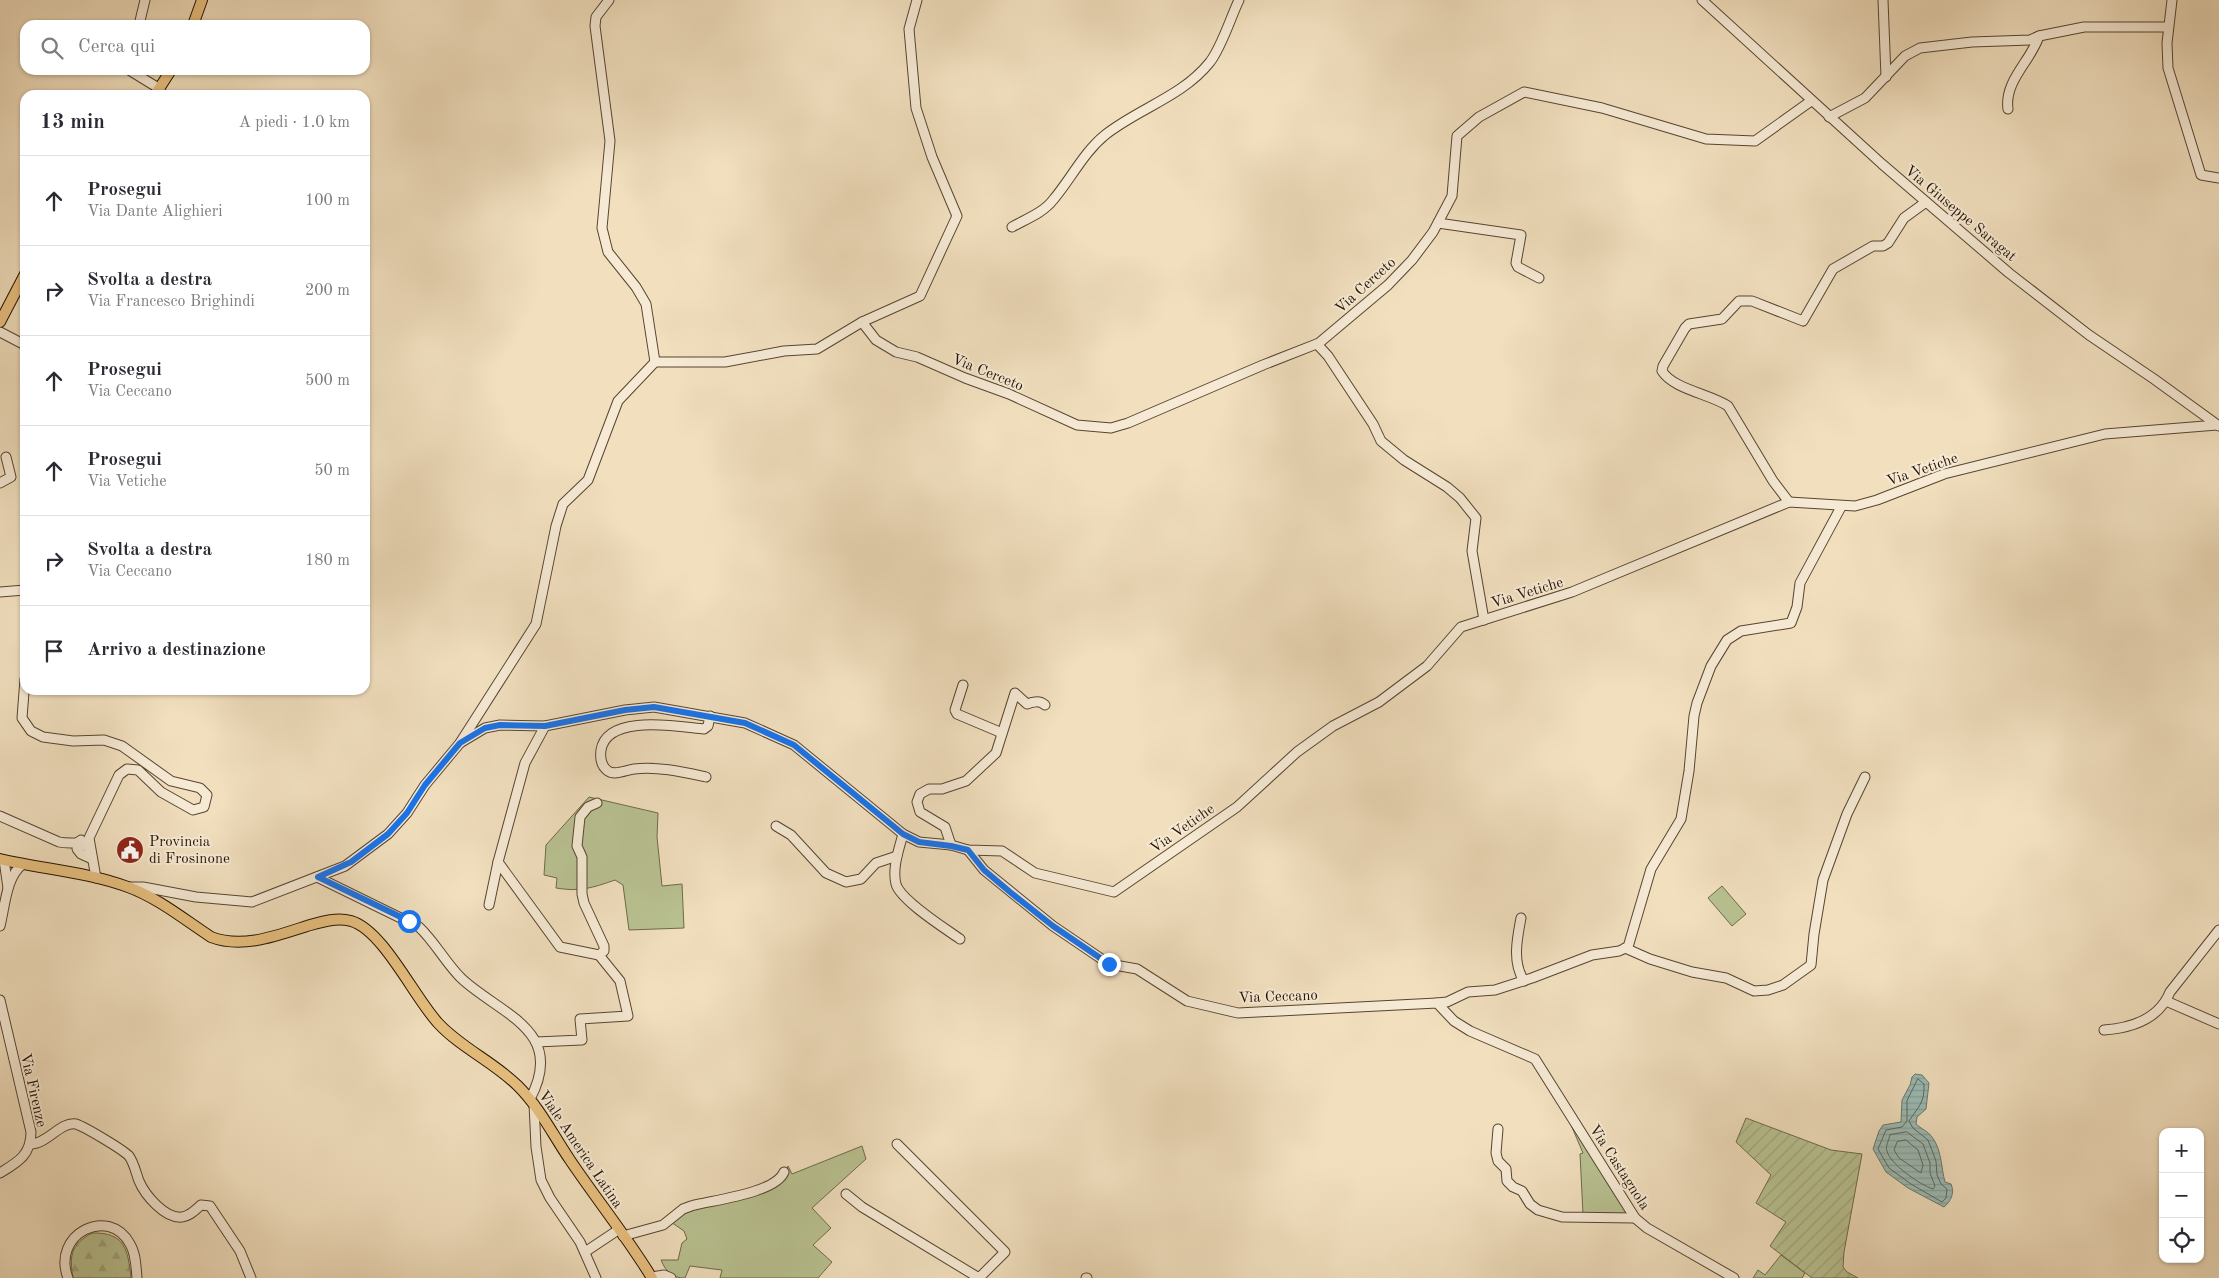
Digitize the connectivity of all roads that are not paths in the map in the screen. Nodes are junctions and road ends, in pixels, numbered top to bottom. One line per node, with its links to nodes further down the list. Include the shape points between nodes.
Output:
1 (145, 0): 9 (street)
2 (202, 0): 10 (main road)
3 (609, 0): 32 (street, via 596,16 595,26 610,141 602,228 608,252 646,304)
4 (917, 0): 28 (street, via 909,29 916,108 932,158 957,216 920,296)
5 (1239, 0): 24 (street, via 1211,60 1199,75 1184,88 1105,135 1088,152 1052,202 1037,214)
6 (1702, 0): 18 (street, Via Giuseppe Saragat)
7 (1883, 0): 15 (street)
8 (2172, 0): 11 (street)
9 (140, 20)
10 (195, 20)
11 (2168, 27): 12 (street, via 2084,27); 21 (street, via 2168,68 2202,175)
12 (2039, 36): 15 (street, via 2030,40 1920,48 1905,56); 19 (street, via 2035,49 2008,91)
13 (136, 75): 16 (street)
14 (168, 75): 17 (main road)
15 (1886, 77): 20 (street, via 1865,98)
16 (155, 90)
17 (159, 90)
18 (1811, 101): 20 (street, Via Giuseppe Saragat); 23 (street, Via Cerceto, via 1755,141 1706,139 1602,108 1524,92 1479,118 1457,136 1452,196)
19 (2008, 109)
20 (1829, 117): 22 (street, Via Giuseppe Saragat)
21 (2219, 178)
22 (1926, 202): 33 (street, Via Giuseppe Saragat, via 2009,273 2089,335); 36 (street, via 1904,218 1888,243 1872,246 1833,269 1803,322 1752,301 1739,301 1722,319 1689,324 1684,328 1663,366 1662,371 1670,379 1728,406)
23 (1438, 223): 25 (street, via 1521,235 1516,263); 31 (street, Via Cerceto, via 1412,260 1388,285)
24 (1012, 226)
25 (1539, 278)
26 (20, 284): 27 (main road)
27 (0, 322)
28 (862, 322): 31 (street, Via Cerceto, via 876,340 896,352 917,357 1009,394 1077,425 1111,428 1128,424); 32 (street, via 817,349 784,351 725,362)
29 (0, 332): 30 (street)
30 (20, 342)
31 (1317, 344): 40 (street, via 1373,424 1381,441 1404,460 1447,486 1476,518 1472,551)
32 (655, 362): 47 (street, via 618,401 588,480 563,504 536,624)
33 (2218, 426): 37 (street, Via Vetiche, via 2105,434 1944,474 1877,500)
34 (6, 458): 35 (street, via 11,477)
35 (0, 483)
36 (1788, 502): 37 (street, Via Vetiche); 40 (street, Via Vetiche, via 1572,592)
37 (1840, 507): 72 (street, via 1800,583 1791,623 1740,631 1727,640 1711,666 1694,716 1681,819 1651,869 1628,947)
38 (20, 590): 39 (street)
39 (0, 592)
40 (1484, 620): 57 (street, Via Vetiche, via 1461,627 1427,666 1379,702 1333,726 1297,752 1237,807 1114,892 1035,873 1002,851)
41 (963, 686): 46 (street, via 955,710 957,714)
42 (24, 695): 53 (street, via 22,718 31,731 73,741 104,740 122,746 171,781 200,788 207,795 204,807 193,810 162,792 138,770 128,770 119,775)
43 (1045, 705): 46 (street, via 1042,702 1027,704 1015,694)
44 (710, 716): 45 (street, via 654,707); 48 (street, via 704,729 663,724 626,728 608,737 601,750 603,765 616,773 656,769); 54 (street, via 745,723 794,745)
45 (545, 726): 47 (street, via 500,725 485,728); 61 (street, via 525,763)
46 (1002, 733): 56 (street, via 996,753 966,781 920,794 920,812 945,827)
47 (460, 743): 63 (street, via 388,834 351,862)
48 (706, 777)
49 (1865, 777): 72 (street, via 1847,814 1823,880 1811,965 1783,985 1754,991 1726,978 1692,972)
50 (597, 802): 73 (street, via 580,817 576,846 582,857 584,903 604,946)
51 (0, 816): 55 (street, via 59,842)
52 (776, 826): 59 (street, via 790,835 826,873 846,882 862,879 876,863)
53 (91, 831): 55 (street); 58 (street)
54 (903, 834): 56 (street, Via Vetiche, via 919,842); 59 (street)
55 (78, 842): 58 (street, via 86,845)
56 (951, 846): 57 (street, Via Vetiche)
57 (968, 850): 77 (street, Via Ceccano, via 984,870 1053,926 1109,964 1137,969 1187,1001 1238,1013)
58 (91, 855): 64 (street)
59 (897, 856): 71 (street, via 895,882 898,889 920,910)
60 (2, 859): 62 (main road, Viale America Latina); 66 (street)
61 (498, 862): 67 (street); 73 (street, via 560,947)
62 (23, 864): 64 (main road, Viale America Latina); 66 (street, via 15,872)
63 (318, 877): 65 (street, via 246,902); 80 (street, via 419,927 461,978 522,1024)
64 (96, 878): 65 (main road, Viale America Latina)
65 (128, 887): 81 (main road, Viale America Latina, via 223,942 262,939 327,920 348,920 359,924 388,953 439,1024 496,1067)
66 (8, 894): 69 (street)
67 (489, 905)
68 (1520, 918): 74 (street, via 1516,960)
69 (0, 926)
70 (2219, 930): 76 (street)
71 (960, 939)
72 (1625, 948): 74 (street, Via Ceccano, via 1592,955)
73 (599, 955): 80 (street, via 620,981 628,1016 580,1019 582,1040)
74 (1524, 981): 77 (street, Via Ceccano, via 1495,990 1468,992)
75 (0, 1000): 83 (street, Via Firenze, via 18,1084 30,1122)
76 (2166, 1001): 78 (street); 79 (street, via 2146,1019)
77 (1437, 1003): 88 (street, Via Castagnola, via 1454,1021 1470,1031 1535,1059)
78 (2219, 1024)
79 (2104, 1030)
80 (536, 1042): 81 (street, via 540,1059)
81 (532, 1101): 89 (main road, Viale America Latina); 90 (street, via 541,1180)
82 (1498, 1129): 88 (street, via 1496,1153 1506,1169 1507,1181 1522,1191 1538,1210 1562,1217)
83 (31, 1144): 86 (street, Via Firenze, via 15,1163); 94 (street, via 63,1126 75,1124 121,1150 128,1156 147,1193 168,1213 187,1216 201,1205 210,1206 240,1251)
84 (896, 1144): 87 (street, via 1005,1252 979,1278)
85 (784, 1172): 89 (street, via 775,1183 761,1189 691,1206 663,1225)
86 (0, 1173)
87 (846, 1194)
88 (1635, 1218): 97 (street, Via Castagnola)
89 (620, 1233): 90 (street); 91 (main road, Viale America Latina)
90 (586, 1252): 95 (street)
91 (652, 1277): 96 (street, via 664,1275)
92 (68, 1278): 93 (street, via 65,1257 70,1243 78,1232 101,1227 115,1230 130,1244)
93 (137, 1278)
94 (251, 1278)
95 (596, 1278)
96 (670, 1278)
97 (1734, 1278)

